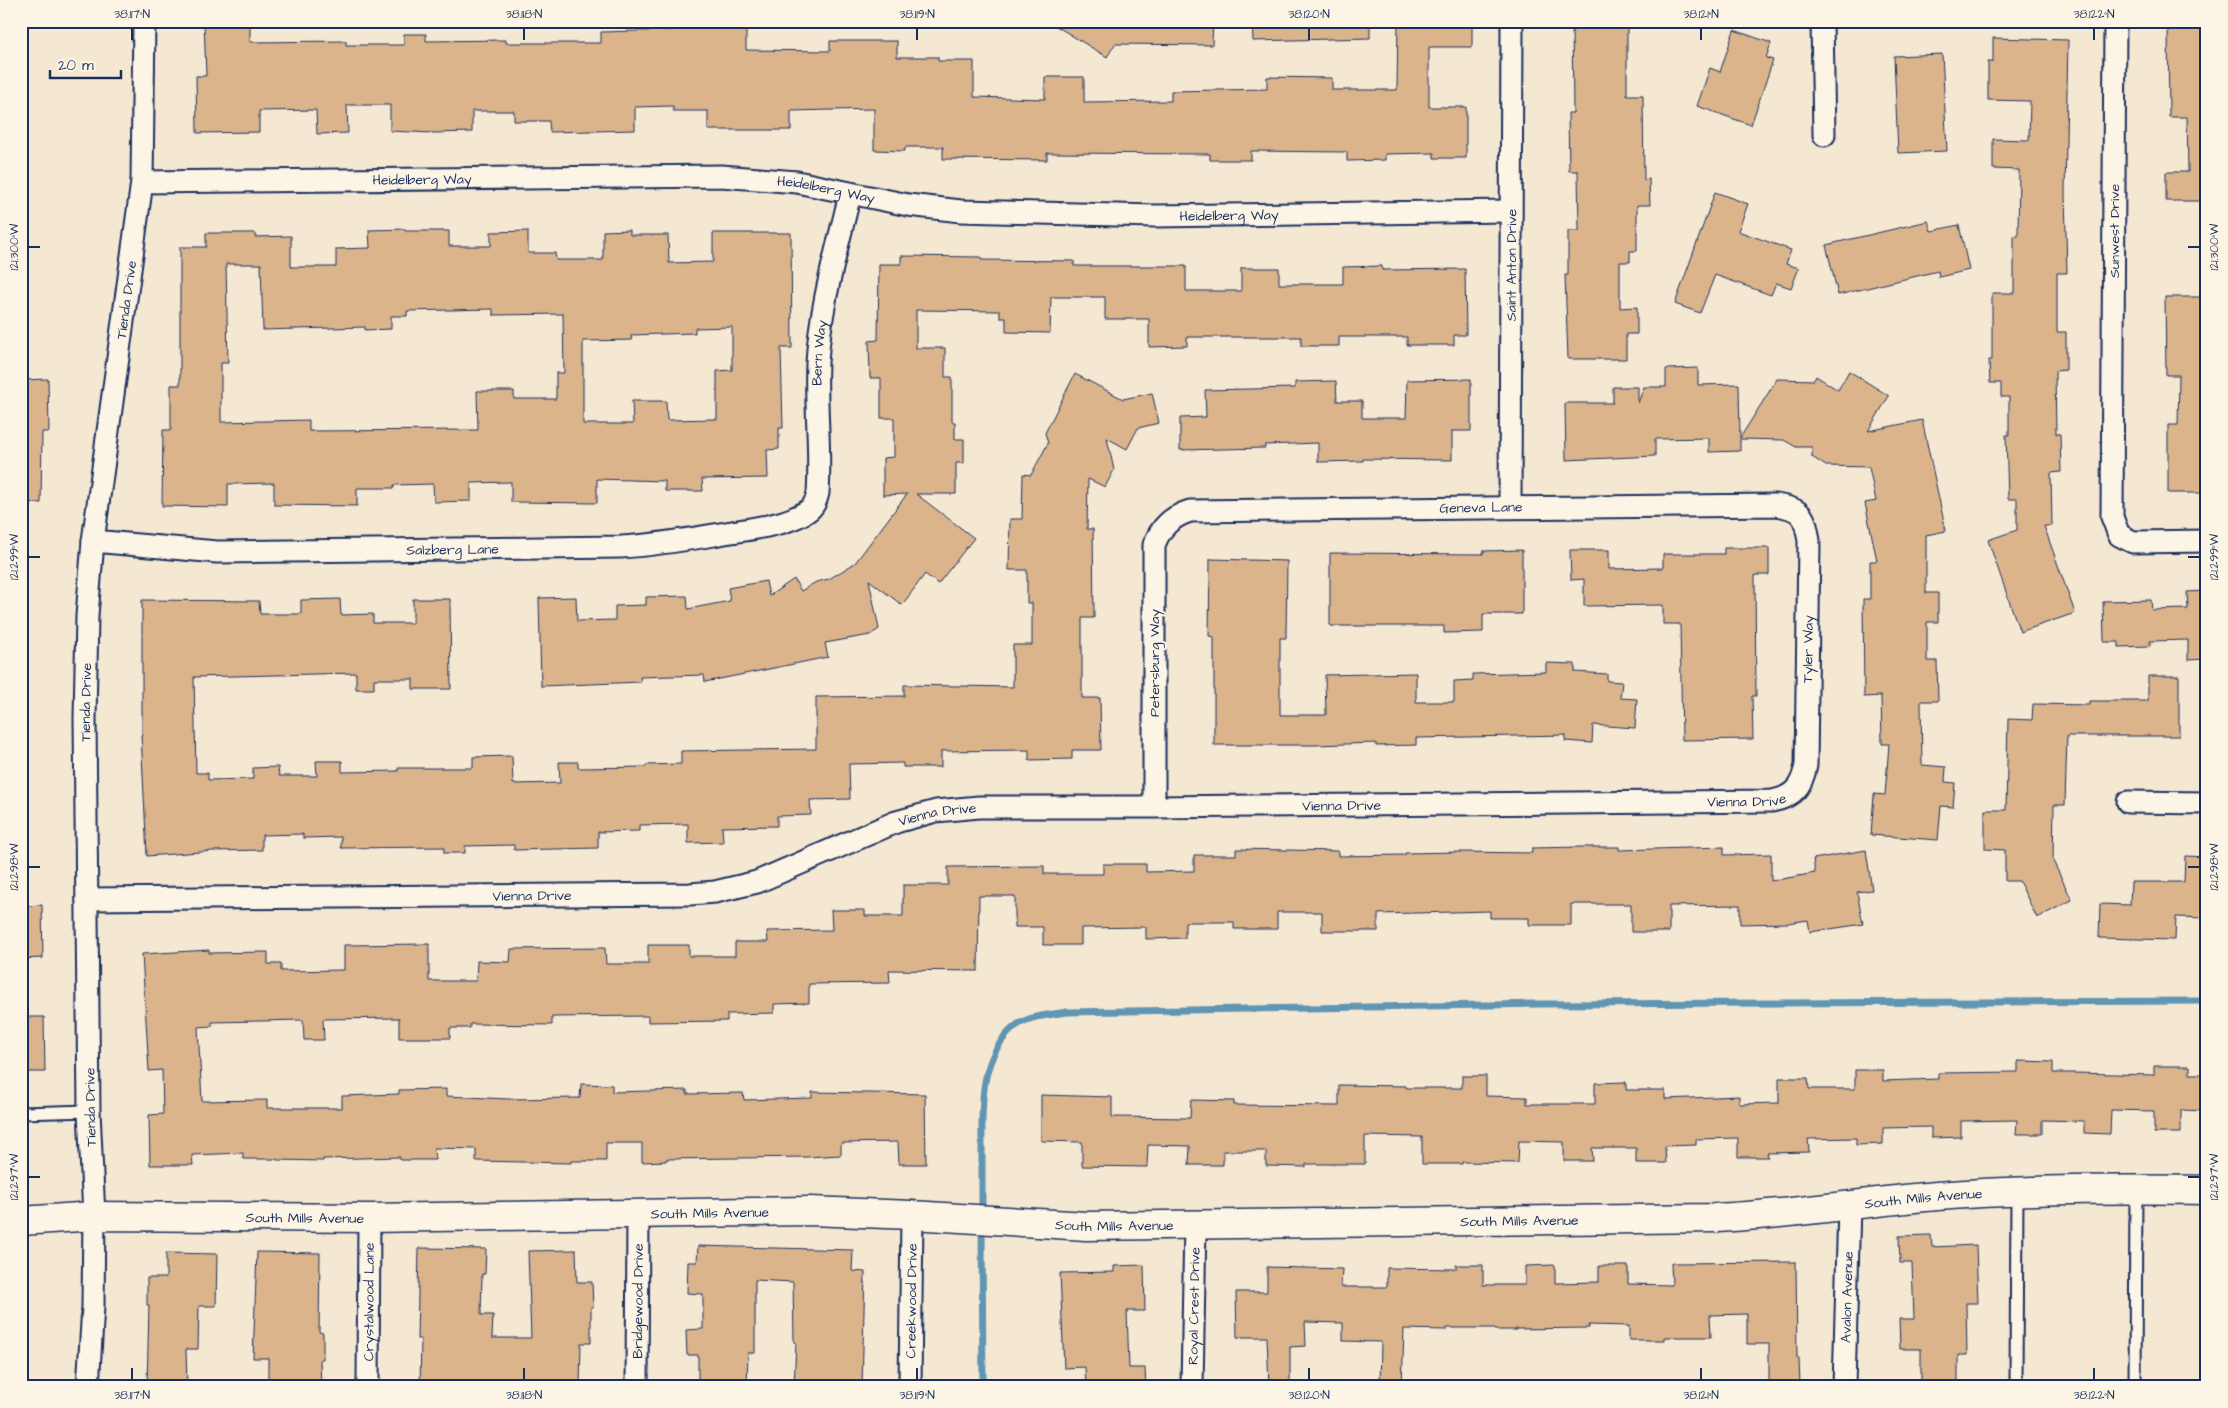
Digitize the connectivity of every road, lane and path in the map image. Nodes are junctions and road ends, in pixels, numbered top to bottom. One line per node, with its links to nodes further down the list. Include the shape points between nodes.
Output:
1 (144, 21): 6 (street, Tienda Drive)
2 (1512, 21): 8 (street, Saint Anton Drive)
3 (1822, 21): 5 (street)
4 (2115, 21): 14 (street, Sunwest Drive, via 2112,517 2119,534 2133,542)
5 (1824, 135)
6 (142, 182): 7 (street, Heidelberg Way, via 721,176 797,182); 13 (street, Tienda Drive)
7 (850, 194): 8 (street, Heidelberg Way, via 908,205 988,212 1155,216); 10 (street, Bern Way, via 819,341 818,493 816,503)
8 (1510, 211): 9 (street, Saint Anton Drive)
9 (1510, 507): 11 (street, Geneva Lane, via 1776,505); 12 (street, Geneva Lane, via 1190,511)
10 (808, 511): 13 (street, Salzberg Lane, via 764,526 668,543 621,547 216,552)
11 (1798, 511): 15 (street, Tyler Way, via 1804,518 1809,541 1806,765)
12 (1166, 523): 18 (street, Petersburg Way, via 1154,545)
13 (93, 541): 19 (street, Tienda Drive, via 86,660)
14 (2207, 541)
15 (1798, 789): 18 (street, Vienna Drive, via 1783,799 1772,801)
16 (2128, 802): 17 (street)
17 (2207, 803)
18 (1154, 807): 19 (street, Vienna Drive, via 979,807 936,811 896,822 772,877 715,892)
19 (88, 899): 20 (street, Tienda Drive)
20 (89, 1111): 21 (lane); 28 (street, Tienda Drive)
21 (21, 1113)
22 (2136, 1189): 23 (street, South Mills Avenue); 24 (street, South Mills Avenue); 39 (lane)
23 (2207, 1190)
24 (2017, 1192): 25 (street, South Mills Avenue, via 1910,1198); 38 (lane)
25 (1849, 1206): 31 (street, South Mills Avenue, via 1714,1218); 37 (street, Avalon Avenue)
26 (638, 1214): 27 (street, South Mills Avenue, via 810,1211); 29 (street, South Mills Avenue); 34 (street, Bridgewood Drive)
27 (912, 1215): 31 (street, South Mills Avenue, via 1078,1226); 35 (street, Creekwood Drive)
28 (94, 1216): 29 (street, South Mills Avenue); 30 (street, South Mills Avenue); 32 (street, Tienda Drive)
29 (369, 1218): 33 (street, Crystalwood Lane)
30 (21, 1221)
31 (1195, 1224): 36 (street, Royal Crest Drive)
32 (88, 1387)
33 (368, 1387)
34 (637, 1387)
35 (910, 1387)
36 (1192, 1387)
37 (1844, 1387)
38 (2016, 1387)
39 (2135, 1387)

